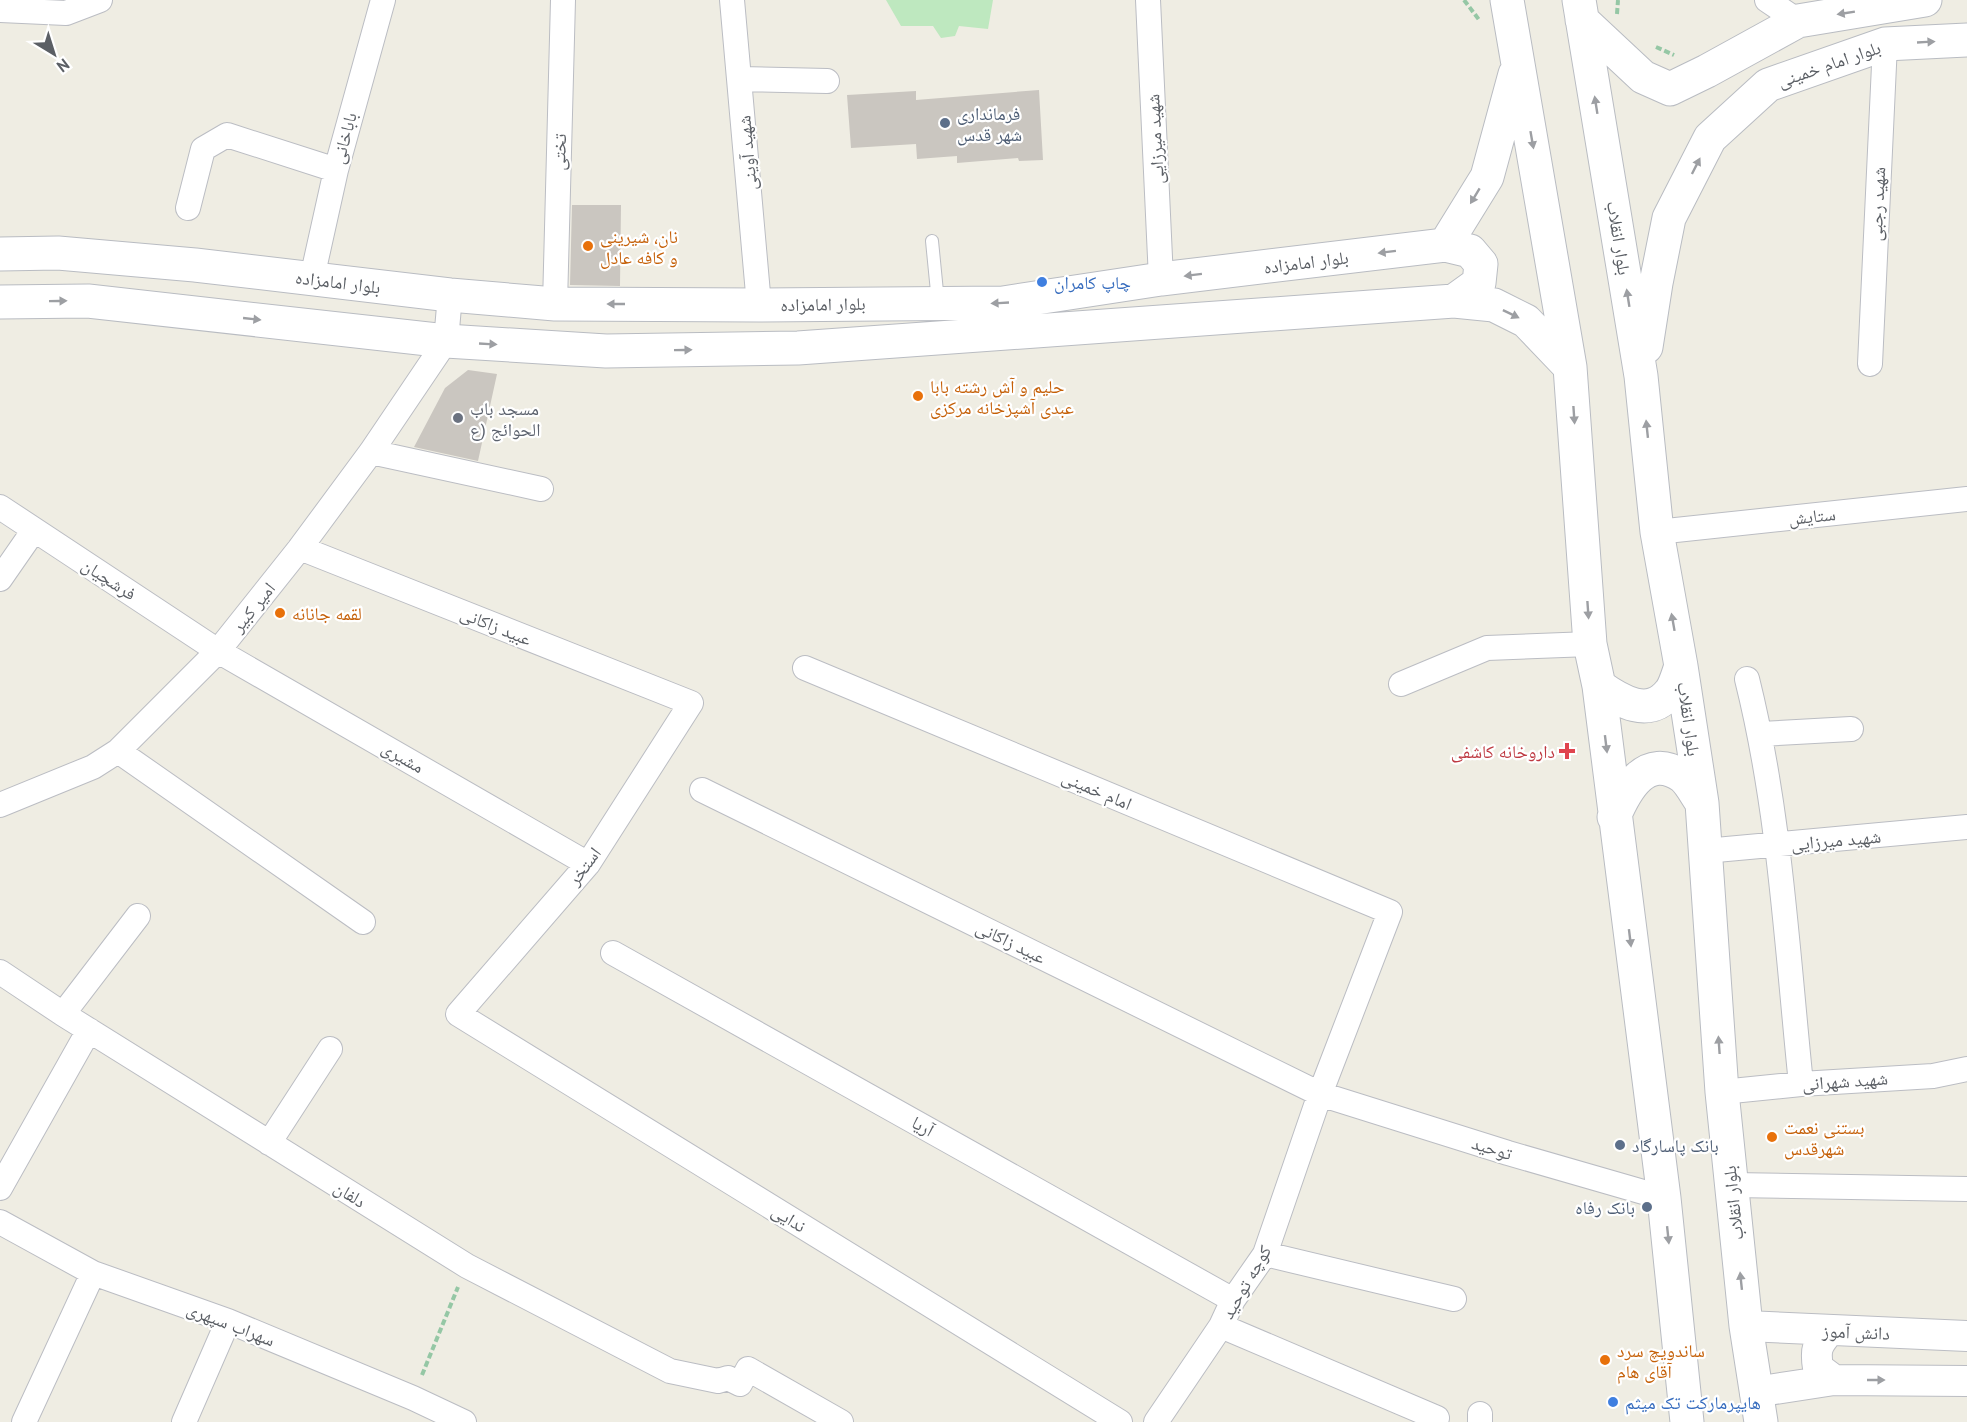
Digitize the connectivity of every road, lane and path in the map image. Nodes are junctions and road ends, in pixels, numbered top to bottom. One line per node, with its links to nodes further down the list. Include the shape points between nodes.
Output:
1 (100, 0): 10 (street, via 66,13)
2 (383, 0): 21 (street, باباخانی)
3 (563, 0): 32 (street, تختی)
4 (732, 0): 19 (street, شهید آوینی)
5 (1148, 0): 27 (street, شهید میرزایی)
6 (1464, 0): 13 (path)
7 (1507, 0): 17 (main road)
8 (1767, 0): 12 (street)
9 (1925, 0): 12 (main road, one-way to 12)
10 (4, 7)
11 (1581, 10): 18 (main road, via 1643,77 1670,88); 37 (main road, بلوار انقلاب, one-way to 11)
12 (1798, 21): 18 (main road)
13 (1483, 26)
14 (1967, 40): 16 (main road, بلوار امام خمینی, one-way to 14)
15 (1646, 42): 18 (path)
16 (1885, 44): 35 (street, شهید رجبی); 37 (main road, بلوار امام خمینی, one-way to 16, via 1669,218 1710,138 1768,85)
17 (1518, 61): 24 (main road, one-way to 24, via 1487,177); 36 (main road, one-way to 36)
18 (1707, 70)
19 (740, 79): 20 (street); 33 (street, شهید آوینی)
20 (827, 81)
21 (336, 170): 22 (street, via 227,135 203,148); 26 (street, باباخانی)
22 (188, 208)
23 (932, 241): 31 (lane)
24 (1445, 245): 27 (main road, بلوار امامزاده, one-way to 27); 29 (main road, via 1470,251 1481,264 1479,283)
25 (0, 254): 26 (main road, بلوار امامزاده, via 58,253)
26 (312, 278): 28 (main road, بلوار امامزاده)
27 (1161, 279): 31 (main road, بلوار امامزاده, one-way to 31, via 1003,303)
28 (450, 296): 32 (main road, بلوار امامزاده); 34 (street)
29 (1454, 301): 34 (main road, one-way to 29, via 606,351 798,348); 36 (main road, one-way to 36, via 1494,305 1526,321)
30 (0, 302): 34 (main road, one-way to 34, via 88,301)
31 (938, 303): 33 (main road, بلوار امامزاده)
32 (555, 304): 33 (main road, بلوار امامزاده, one-way to 32)
33 (759, 305)
34 (446, 341): 38 (street, امیر کبیر)
35 (1870, 364)
36 (1570, 367): 46 (main road, one-way to 46)
37 (1641, 376): 43 (main road, بلوار انقلاب, one-way to 37)
38 (371, 452): 39 (street); 44 (street, امیر کبیر)
39 (542, 489)
40 (1967, 499): 43 (street, ستایش)
41 (0, 507): 42 (street, فرشچیان)
42 (34, 530): 45 (street); 47 (street, فرشچیان)
43 (1657, 532): 48 (main road, بلوار انقلاب, one-way to 43)
44 (300, 548): 47 (street, امیر کبیر); 53 (street, عبید زاکانی)
45 (0, 579)
46 (1590, 644): 51 (street, via 1486,648); 52 (main road)
47 (218, 651): 56 (street, امیر کبیر); 64 (street, مشیری)
48 (1682, 666): 52 (main road, via 1670,692 1656,704 1636,706 1618,700); 58 (main road, بلوار انقلاب)
49 (804, 668): 65 (street, امام خمینی)
50 (1747, 679): 55 (street)
51 (1401, 684)
52 (1599, 686): 60 (main road, one-way to 60)
53 (691, 703): 64 (street, استخر)
54 (1851, 729): 55 (street)
55 (1761, 734): 62 (street)
56 (118, 751): 59 (street, امیر کبیر, via 93,767); 67 (street)
57 (702, 790): 77 (street, عبید زاکانی)
58 (1702, 803): 60 (main road, via 1683,777 1650,768 1624,793); 63 (main road, بلوار انقلاب)
59 (0, 805)
60 (1614, 817): 82 (main road, one-way to 82)
61 (1967, 827): 62 (street, شهید میرزایی)
62 (1777, 845): 63 (street, شهید میرزایی); 75 (street)
63 (1705, 851): 76 (main road, بلوار انقلاب, one-way to 63)
64 (588, 864): 71 (street, استخر)
65 (1390, 912): 77 (street, کوچه توحید)
66 (138, 916): 70 (street)
67 (363, 922)
68 (613, 953): 88 (street, آریا)
69 (0, 972): 70 (street, دلفان)
70 (63, 1014): 72 (street, دلفان)
71 (458, 1014): 103 (street, ندایی)
72 (89, 1030): 78 (street, دلفان); 80 (street)
73 (330, 1049): 78 (street)
74 (1967, 1069): 75 (street, شهید شهرانی, via 1933,1076)
75 (1802, 1084): 76 (street, شهید شهرانی)
76 (1722, 1092): 79 (main road, بلوار انقلاب)
77 (1320, 1094): 82 (street, توحید); 84 (street, کوچه توحید)
78 (269, 1143): 85 (street, دلفان)
79 (1732, 1185): 81 (street); 91 (main road, بلوار انقلاب, one-way to 79)
80 (0, 1188)
81 (1967, 1189)
82 (1664, 1198): 105 (main road, one-way to 105)
83 (0, 1222): 86 (street, سهراب سپهری)
84 (1266, 1254): 87 (street); 88 (street, کوچه توحید)
85 (467, 1266): 96 (path); 102 (street, دلفان, via 670,1371 718,1381 728,1378 740,1384 748,1369)
86 (93, 1273): 89 (street, سهراب سپهری); 99 (street)
87 (1454, 1299)
88 (1233, 1300): 90 (street, کوچه توحید)
89 (228, 1321): 96 (street, سهراب سپهری); 100 (street)
90 (1221, 1326): 98 (street); 104 (street, کوچه توحید)
91 (1746, 1326): 92 (street, دانش آموز); 97 (main road, بلوار انقلاب)
92 (1829, 1331): 93 (street, دانش آموز); 94 (street, via 1816,1353 1818,1368)
93 (1967, 1336)
94 (1834, 1380): 95 (street, one-way to 95); 97 (street)
95 (1967, 1381)
96 (413, 1398): 101 (street, سهراب سپهری)
97 (1758, 1407)
98 (1437, 1418)
99 (24, 1422)
100 (184, 1422)
101 (464, 1422)
102 (841, 1422)
103 (1120, 1422)
104 (1156, 1422)
105 (1688, 1422)

